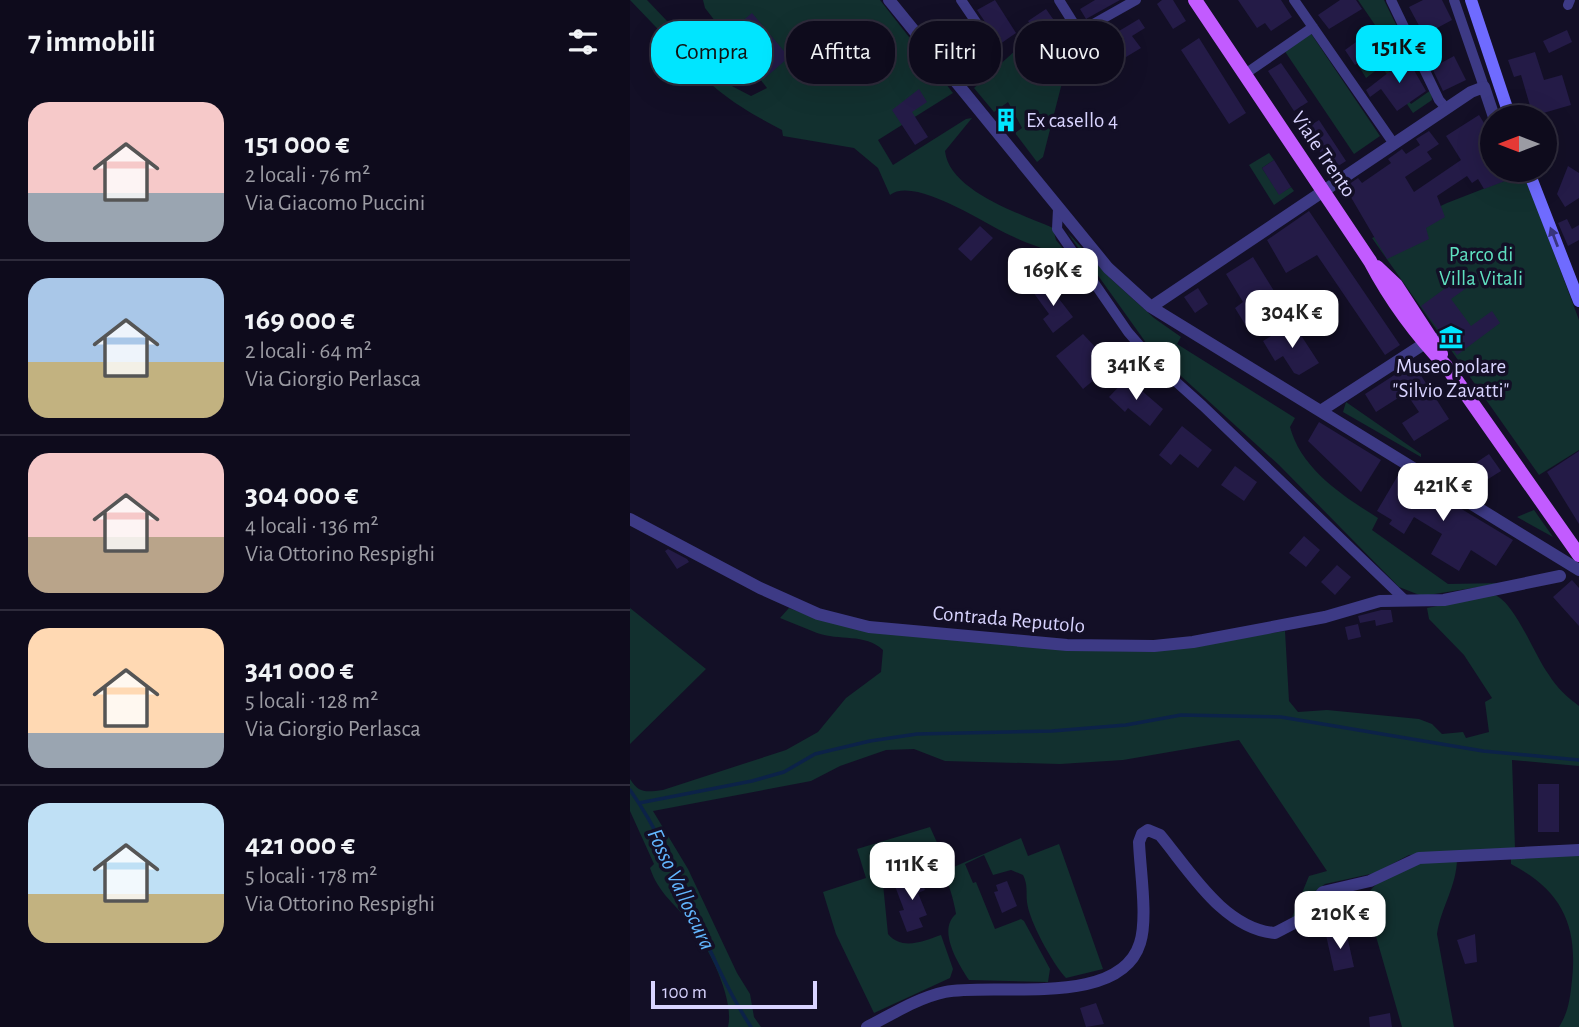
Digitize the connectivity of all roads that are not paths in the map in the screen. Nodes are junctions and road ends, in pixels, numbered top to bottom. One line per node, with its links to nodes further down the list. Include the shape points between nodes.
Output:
1 (889, 0): 20 (street)
2 (961, 0): 10 (street)
3 (1059, 0): 4 (street, via 1079,32)
4 (1136, 0)
5 (1195, 0): 12 (main road, Viale Trento)
6 (1294, 0): 11 (street)
7 (1391, 0): 16 (street)
8 (1454, 0): 13 (street)
9 (1471, 0): 15 (main road)
10 (975, 21)
11 (1313, 27): 12 (street); 17 (street)
12 (1245, 74): 19 (main road, Viale Trento)
13 (1484, 87): 14 (street); 16 (street)
14 (1490, 105)
15 (1506, 105)
16 (1446, 108): 17 (street)
17 (1394, 144): 19 (street)
18 (1533, 182): 21 (main road, one-way to 18)
19 (1324, 191): 22 (street); 23 (main road, Viale Trento, via 1370,261 1396,285)
20 (1058, 209): 22 (street, via 1108,268); 30 (street, via 1057,229 1154,362)
21 (1579, 300)
22 (1151, 307): 24 (street)
23 (1428, 341): 24 (street); 26 (main road, Viale Trento)
24 (1322, 410): 26 (street)
25 (630, 519): 30 (street, Contrada Reputolo, via 760,588 818,614 869,627 1067,645 1154,646 1325,617 1380,601)
26 (1575, 555): 27 (street); 28 (street)
27 (1579, 570)
28 (1560, 576): 29 (street, Contrada Reputolo); 30 (street, Contrada Reputolo, via 1444,600)
29 (1579, 578)
30 (1405, 600)
31 (1579, 850): 32 (street, via 1419,858 1370,881 1322,892 1298,921 1275,933 1246,926 1228,913 1160,835 1148,830 1139,842 1140,943 1120,970 1063,989 941,993)
32 (867, 1027)

